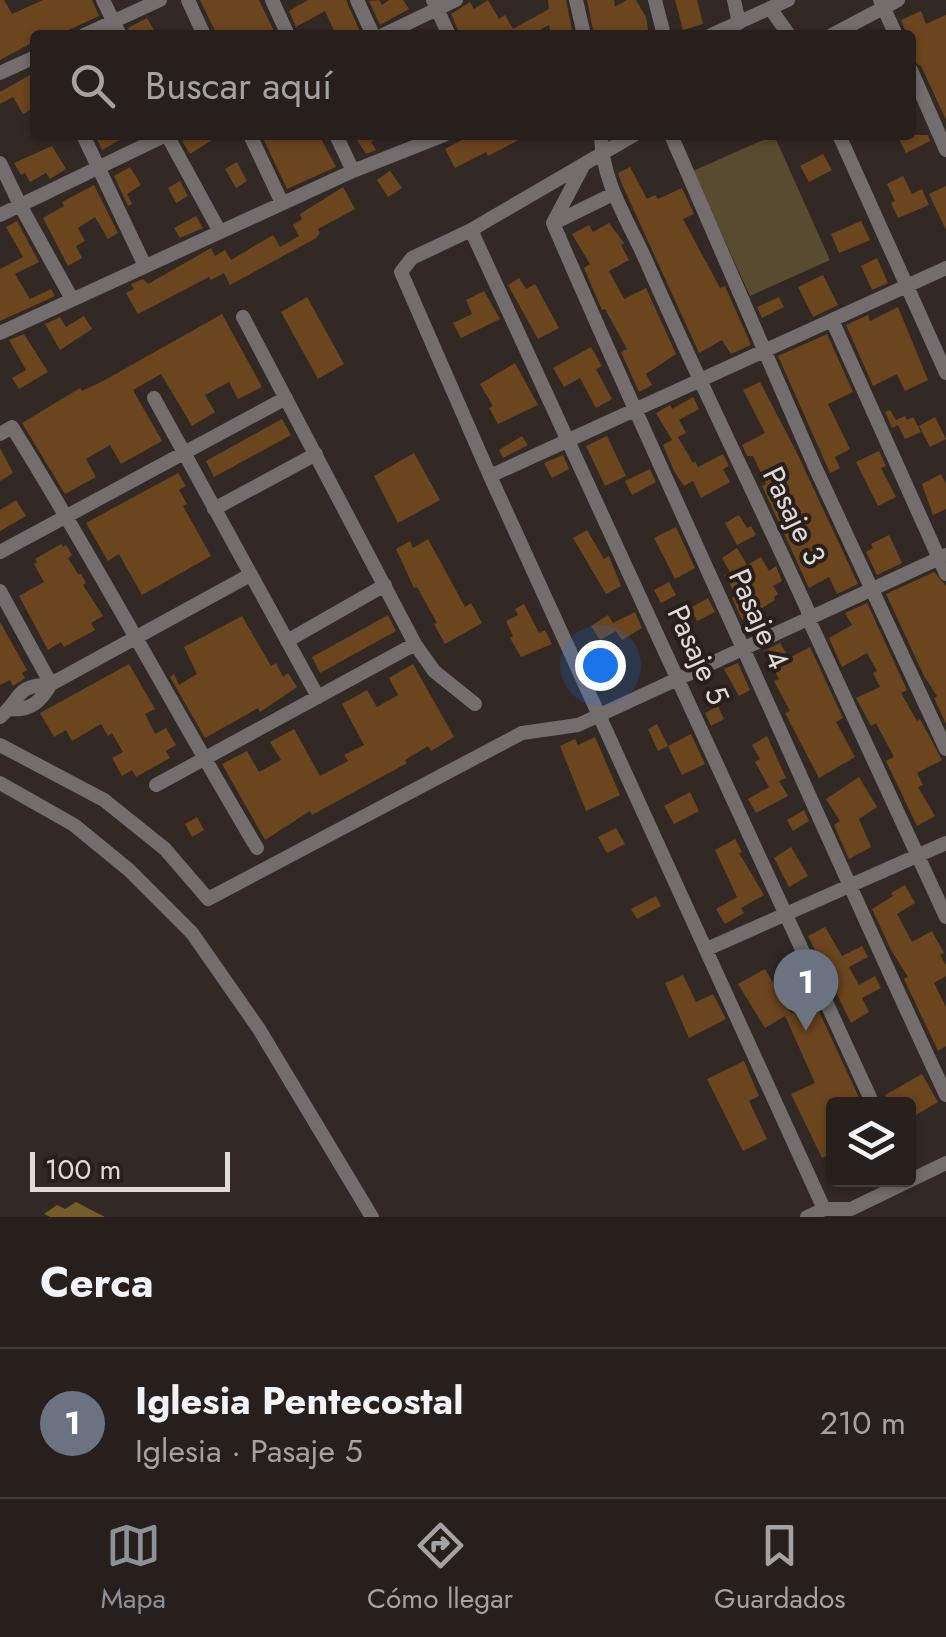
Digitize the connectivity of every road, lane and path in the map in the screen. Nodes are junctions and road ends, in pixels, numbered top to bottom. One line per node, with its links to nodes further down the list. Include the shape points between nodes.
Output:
1 (103, 0): 15 (street)
2 (160, 0): 15 (street)
3 (188, 0): 16 (street)
4 (272, 0): 17 (street)
5 (356, 0): 18 (street)
6 (456, 0): 12 (street)
7 (576, 0): 21 (street)
8 (656, 0): 22 (street)
9 (734, 0): 14 (street)
10 (788, 0): 13 (street)
11 (887, 2): 25 (street); 26 (street)
12 (435, 5): 19 (street); 20 (street)
13 (770, 8): 14 (street); 24 (street)
14 (740, 22): 23 (street)
15 (116, 28)
16 (202, 30)
17 (286, 30)
18 (371, 30)
19 (392, 30)
20 (447, 30)
21 (583, 30)
22 (663, 30)
23 (722, 30)
24 (785, 30)
25 (840, 30)
26 (895, 30)
27 (30, 60): 28 (street)
28 (0, 74)
29 (916, 81): 40 (street)
30 (85, 140): 44 (street)
31 (156, 140): 44 (street)
32 (170, 140): 52 (street)
33 (252, 140): 47 (street)
34 (338, 140): 45 (street)
35 (421, 140): 45 (street)
36 (600, 140): 41 (street, Pasaje 3)
37 (625, 140): 41 (street)
38 (673, 140): 60 (street)
39 (841, 140): 55 (street)
40 (946, 150)
41 (601, 154): 43 (street); 46 (street, Pasaje 3)
42 (0, 163): 48 (street)
43 (584, 165): 50 (street); 51 (street)
44 (98, 167): 48 (street); 53 (street)
45 (353, 171): 47 (street)
46 (613, 194): 50 (street); 62 (street, Pasaje 3)
47 (282, 203): 52 (street)
48 (20, 205): 49 (street); 56 (street)
49 (0, 214)
50 (553, 223): 65 (street, Pasaje 4)
51 (471, 230): 67 (street, Pasaje 5); 70 (street, via 412,258 402,272)
52 (220, 232): 53 (street)
53 (145, 266): 56 (street)
54 (946, 268): 55 (street)
55 (907, 285): 58 (street); 61 (street)
56 (72, 300): 59 (street)
57 (243, 317): 64 (street)
58 (832, 320): 60 (street); 74 (street)
59 (0, 333)
60 (764, 350): 62 (street); 78 (street)
61 (946, 373)
62 (698, 380): 65 (street); 80 (street, Pasaje 3)
63 (154, 398): 68 (street)
64 (286, 398): 68 (street); 69 (street)
65 (633, 410): 67 (street); 84 (street, Pasaje 4)
66 (0, 434): 72 (street, via 12,428)
67 (569, 439): 70 (street); 85 (street, Pasaje 5)
68 (184, 453): 71 (street); 72 (street)
69 (316, 454): 71 (street); 77 (street)
70 (490, 476): 89 (street)
71 (214, 509): 76 (street)
72 (68, 516): 73 (street); 81 (street)
73 (0, 552)
74 (943, 557): 75 (street); 78 (street)
75 (946, 574)
76 (250, 575): 81 (street); 82 (street)
77 (385, 585): 82 (street); 83 (street)
78 (874, 588): 80 (street); 92 (street)
79 (0, 591): 86 (street)
80 (808, 618): 84 (street); 98 (street, Pasaje 3)
81 (134, 639): 86 (street); 93 (street)
82 (287, 641): 87 (street)
83 (415, 644): 87 (street); 88 (street, via 434,671)
84 (743, 647): 85 (street); 99 (street, Pasaje 4)
85 (677, 677): 89 (street); 100 (street, Pasaje 5)
86 (51, 684): 90 (street, via 15,696)
87 (318, 697): 93 (street)
88 (475, 704)
89 (598, 712): 91 (street, via 578,724 522,732 208,899 165,849 104,800); 102 (street)
90 (5, 713)
91 (0, 745)
92 (946, 749)
93 (204, 759): 95 (street); 97 (street)
94 (0, 783): 109 (street, via 74,825 192,933 259,1029)
95 (156, 785)
96 (946, 842): 98 (street)
97 (257, 848)
98 (918, 855): 99 (street); 101 (street, Pasaje 3)
99 (848, 886): 100 (street); 103 (street, Pasaje 4)
100 (786, 914): 102 (street); 104 (street, Pasaje 5)
101 (946, 917)
102 (707, 949): 108 (street)
103 (946, 1095)
104 (870, 1097)
105 (946, 1163): 106 (street)
106 (916, 1177)
107 (895, 1187): 108 (street, via 851,1209)
108 (824, 1209): 110 (street)
109 (372, 1217)
110 (807, 1217)

